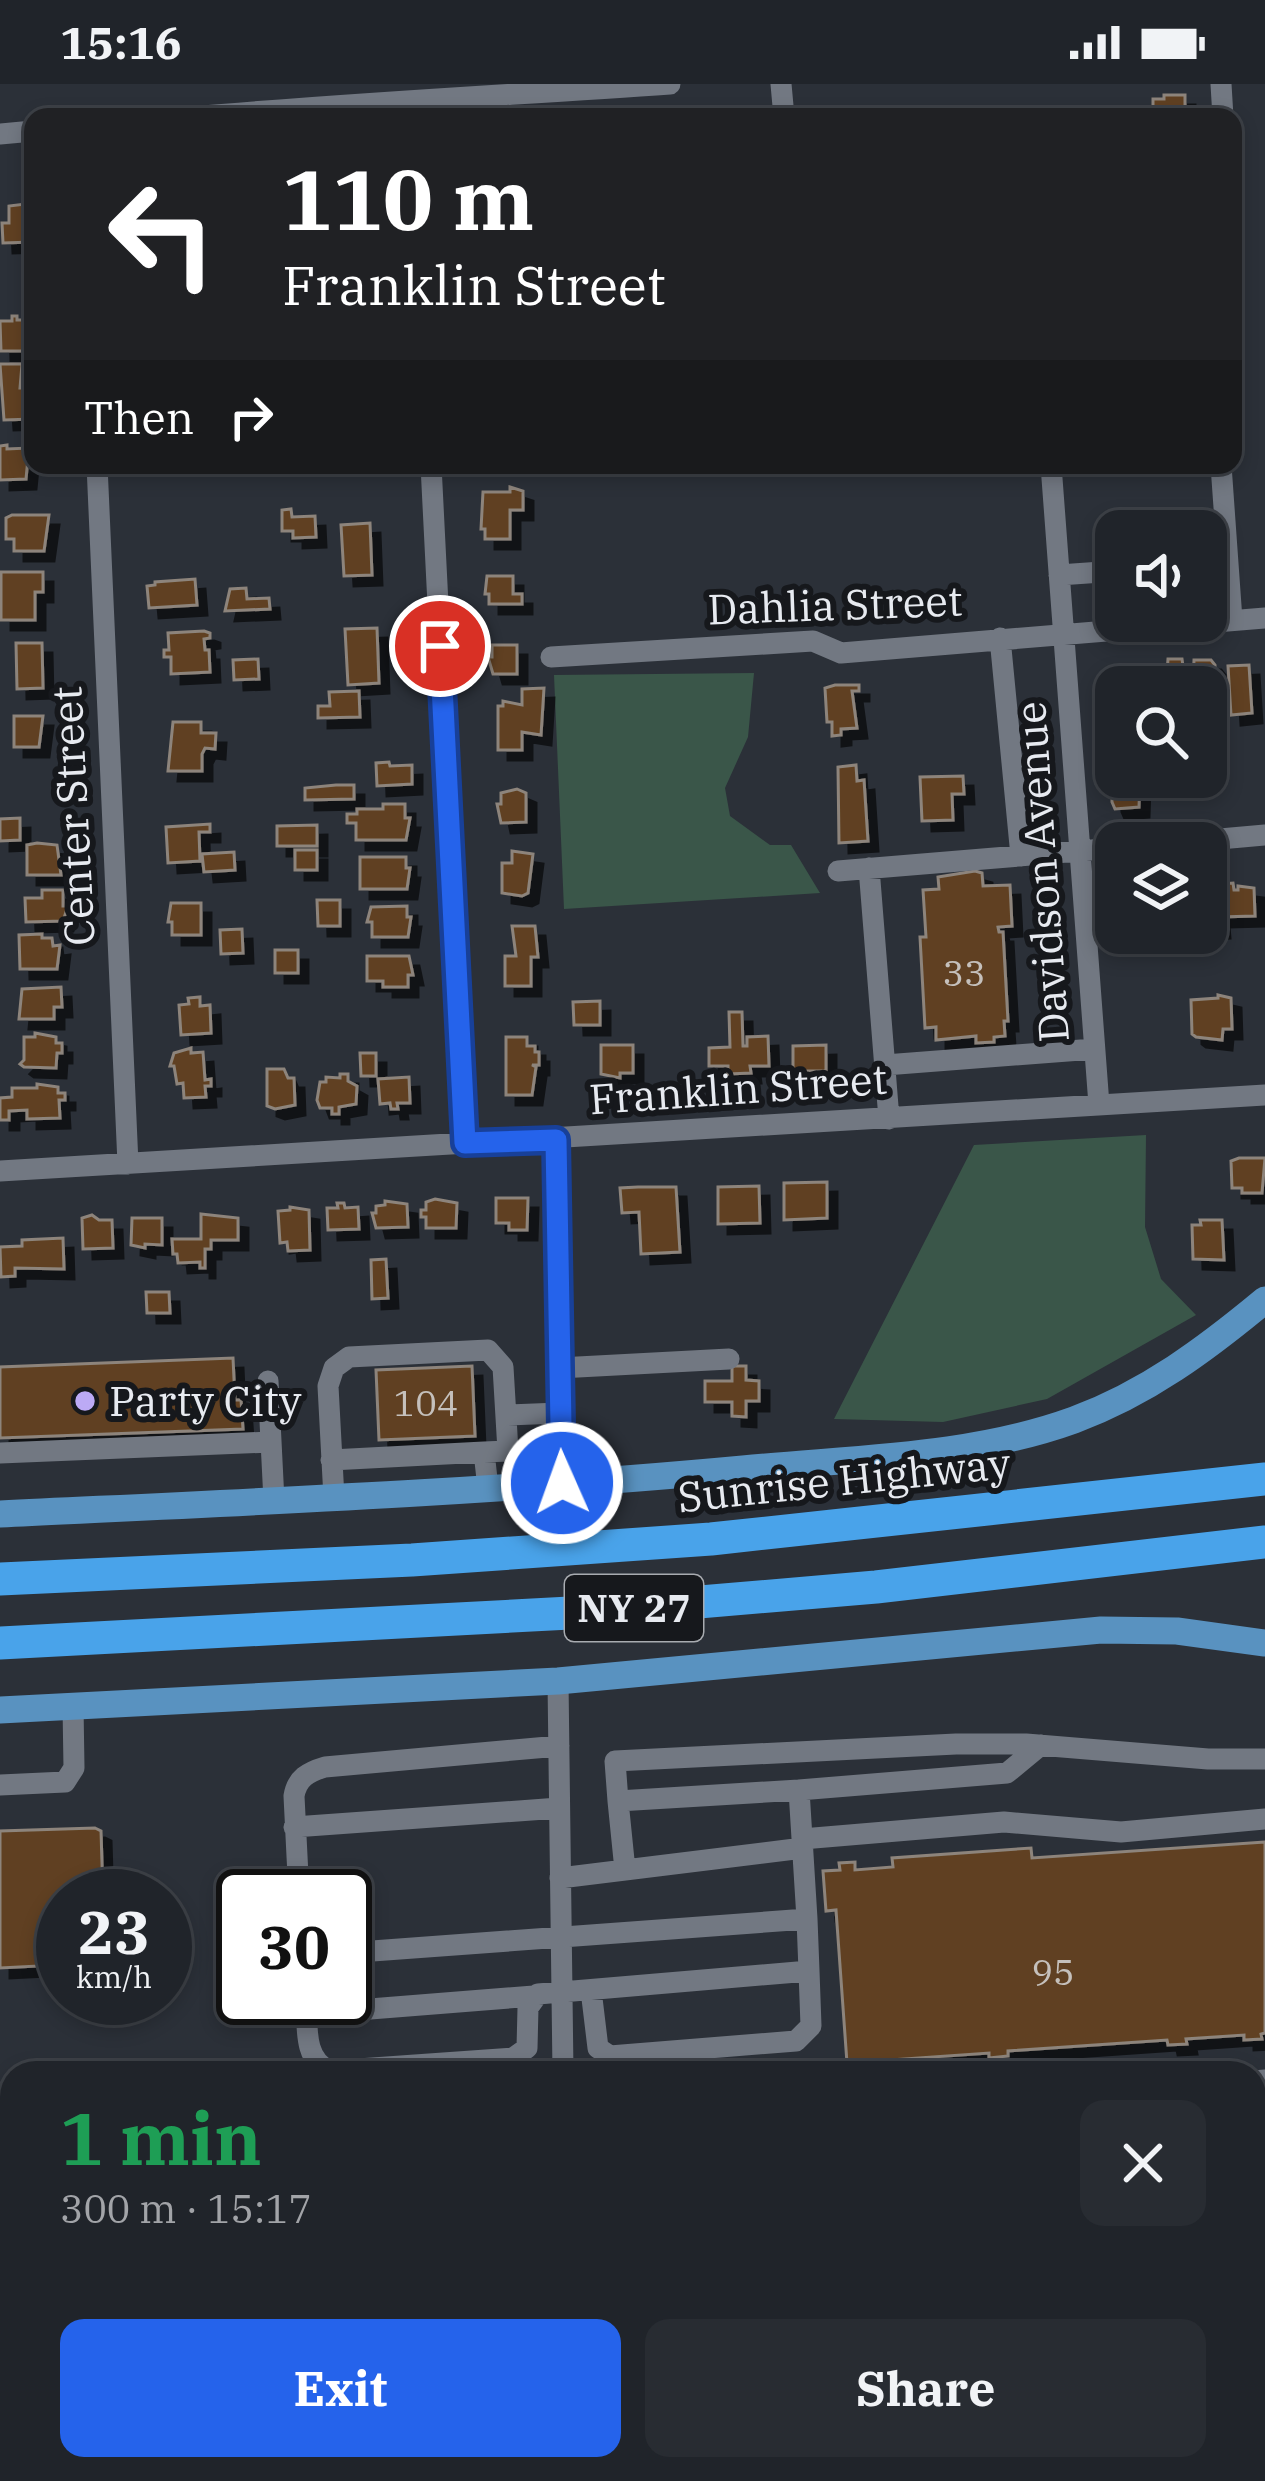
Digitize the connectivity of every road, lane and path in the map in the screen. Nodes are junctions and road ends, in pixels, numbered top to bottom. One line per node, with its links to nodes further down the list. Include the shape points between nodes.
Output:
1 (670, 84): 5 (street)
2 (360, 93): 3 (street); 4 (street)
3 (254, 108)
4 (408, 108)
5 (434, 108)
6 (97, 474): 33 (street, Center Street)
7 (431, 474): 32 (street)
8 (1052, 474): 12 (street, Davidson Avenue)
9 (1221, 474): 10 (street)
10 (1219, 510)
11 (1095, 572): 12 (street)
12 (1059, 575): 16 (street, Davidson Avenue)
13 (1227, 601): 15 (street)
14 (1265, 618): 15 (street, Dahlia Street)
15 (1232, 620): 16 (street, Dahlia Street)
16 (1064, 632): 17 (street, Dahlia Street); 22 (street, Davidson Avenue)
17 (1000, 638): 18 (street, Dahlia Street, via 842,653 813,641); 23 (street)
18 (551, 657)
19 (1265, 835): 20 (street)
20 (1227, 838)
21 (1095, 850): 22 (street)
22 (1078, 852): 23 (street); 26 (street, Davidson Avenue)
23 (1021, 856): 24 (street)
24 (869, 868): 25 (street); 27 (street)
25 (838, 871)
26 (1094, 1049): 27 (street); 29 (street, Davidson Avenue)
27 (885, 1065): 30 (street)
28 (1265, 1095): 29 (street, Franklin Street)
29 (1099, 1105): 30 (street, Franklin Street)
30 (889, 1119): 31 (street, Franklin Street)
31 (556, 1140): 32 (street, Franklin Street); 37 (street)
32 (465, 1143): 33 (street, Franklin Street)
33 (128, 1164): 34 (street, Franklin Street)
34 (0, 1171)
35 (1265, 1300): 46 (main road, via 1147,1387 1041,1430 926,1452)
36 (729, 1359): 37 (street)
37 (559, 1368): 39 (street)
38 (268, 1381): 41 (street)
39 (560, 1413): 40 (street); 46 (street)
40 (506, 1415): 42 (street, via 508,1451); 44 (street, via 503,1366 488,1350 349,1357 328,1386)
41 (271, 1442): 43 (street); 49 (street)
42 (484, 1452): 44 (street); 47 (street)
43 (0, 1453)
44 (331, 1460): 48 (street)
45 (1265, 1479): 52 (highway, Sunrise Highway / NY 27, via 689,1540)
46 (562, 1483): 47 (main road)
47 (488, 1488): 48 (main road)
48 (334, 1498): 49 (main road)
49 (274, 1501): 50 (main road)
50 (0, 1514)
51 (1265, 1543): 53 (highway, NY 27, via 658,1606)
52 (0, 1580)
53 (0, 1643)
54 (1265, 1643): 55 (main road, via 1101,1630)
55 (559, 1681): 56 (main road); 59 (street)
56 (73, 1706): 57 (main road); 61 (street, via 74,1768 65,1782)
57 (0, 1710)
58 (1041, 1745): 60 (street); 62 (street, via 1007,1773); 63 (street, via 615,1762)
59 (559, 1746): 64 (street); 66 (street, via 319,1769 295,1787)
60 (1265, 1759)
61 (0, 1785)
62 (799, 1790): 63 (street); 67 (street)
63 (618, 1801): 69 (street)
64 (559, 1808): 66 (street); 70 (street)
65 (1265, 1819): 67 (street, via 1121,1832 1004,1822)
66 (295, 1827): 68 (street)
67 (802, 1844): 69 (street); 71 (street)
68 (297, 1869)
69 (625, 1870): 70 (street)
70 (560, 1878): 72 (street)
71 (807, 1919): 72 (street); 74 (street)
72 (561, 1937): 73 (street); 76 (street)
73 (372, 1951)
74 (809, 1972): 75 (street); 75 (street, via 811,2026 796,2041 610,2056 598,2048)
75 (591, 1990): 76 (street)
76 (562, 1992): 77 (street); 82 (street)
77 (535, 1996): 78 (street); 81 (street, via 524,2053)
78 (372, 2003)
79 (308, 2025): 80 (street)
80 (315, 2061)
81 (477, 2061)
82 (563, 2061)

